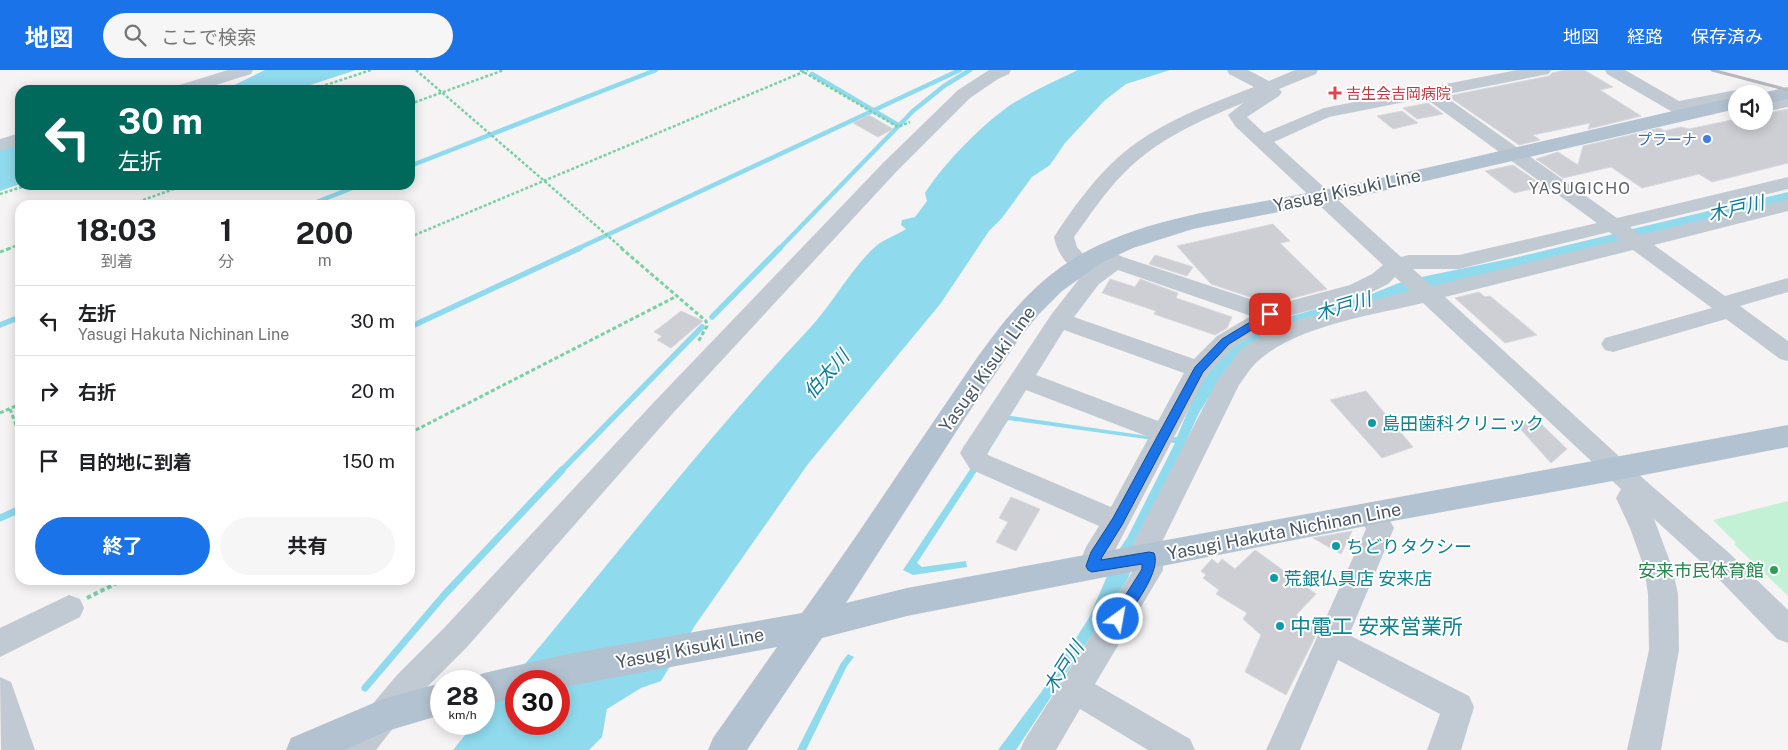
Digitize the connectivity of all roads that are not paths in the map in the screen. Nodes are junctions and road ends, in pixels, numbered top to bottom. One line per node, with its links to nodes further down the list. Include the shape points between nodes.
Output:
1 (245, 70): 7 (street)
2 (1003, 70): 53 (street, via 964,94 890,167 664,407)
3 (1235, 70): 9 (street)
4 (1310, 70): 9 (street)
5 (1543, 70): 10 (street)
6 (1613, 70): 17 (street)
7 (211, 75): 8 (street)
8 (192, 85)
9 (1266, 86): 20 (street, via 1272,92 1237,114); 27 (street, via 1191,120 1118,168 1064,237 1067,249)
10 (1428, 92): 20 (street, via 1324,114); 22 (street)
11 (1788, 92): 12 (main road)
12 (1773, 95)
13 (1728, 97): 17 (street)
14 (1773, 100): 15 (street)
15 (1788, 102)
16 (1728, 104): 17 (main road, Yasugi Kisuki Line)
17 (1680, 112): 18 (street, via 1705,119); 22 (main road, Yasugi Kisuki Line)
18 (1728, 114)
19 (15, 140): 21 (street)
20 (1261, 141): 24 (street)
21 (0, 145)
22 (1514, 153): 24 (main road, Yasugi Kisuki Line); 26 (street)
23 (1788, 182): 26 (street)
24 (1321, 198): 27 (main road, Yasugi Kisuki Line, via 1170,228); 28 (street)
25 (1788, 205): 26 (street)
26 (1627, 234): 28 (street); 28 (street, via 1459,262 1409,262); 30 (street)
27 (1100, 260): 31 (street); 32 (street, via 1091,279); 45 (main road, Yasugi Kisuki Line, via 1049,289 1013,328)
28 (1414, 282): 31 (street, via 1380,279 1358,290); 39 (street); 42 (street, via 1279,336 1250,355 1229,381)
29 (1788, 285): 30 (street)
30 (1726, 307): 33 (street); 34 (street)
31 (1270, 314): 35 (street, via 1226,342)
32 (1059, 320): 35 (street); 36 (street)
33 (1612, 344)
34 (1788, 353)
35 (1198, 369): 37 (street)
36 (1020, 378): 37 (street); 41 (street, via 973,452 979,462)
37 (1164, 433): 41 (street)
38 (1788, 436): 39 (main road, Yasugi Hakuta Nichinan Line)
39 (1628, 479): 40 (main road, Yasugi Hakuta Nichinan Line); 46 (street, via 1718,560); 62 (street, via 1630,498 1658,567 1664,604 1664,650)
40 (1371, 513): 42 (main road, Yasugi Hakuta Nichinan Line); 47 (street, via 1380,528)
41 (1117, 522): 43 (street, via 1096,555)
42 (1141, 559): 43 (main road, Yasugi Hakuta Nichinan Line); 58 (street, via 1148,570)
43 (1098, 566): 45 (main road, Yasugi Hakuta Nichinan Line, via 907,602)
44 (69, 608): 48 (street)
45 (812, 626): 49 (main road, Yasugi Kisuki Line); 57 (main road)
46 (1788, 630)
47 (1331, 641): 60 (street); 61 (street, via 1458,707)
48 (0, 643)
49 (570, 672)
50 (1087, 696): 59 (street)
51 (430, 701): 53 (main road)
52 (3, 712): 54 (street)
53 (383, 716): 55 (main road); 56 (street)
54 (18, 750)
55 (304, 750)
56 (356, 750)
57 (726, 750)
58 (1036, 750)
59 (1178, 750)
60 (1283, 750)
61 (1444, 750)
62 (1644, 750)

